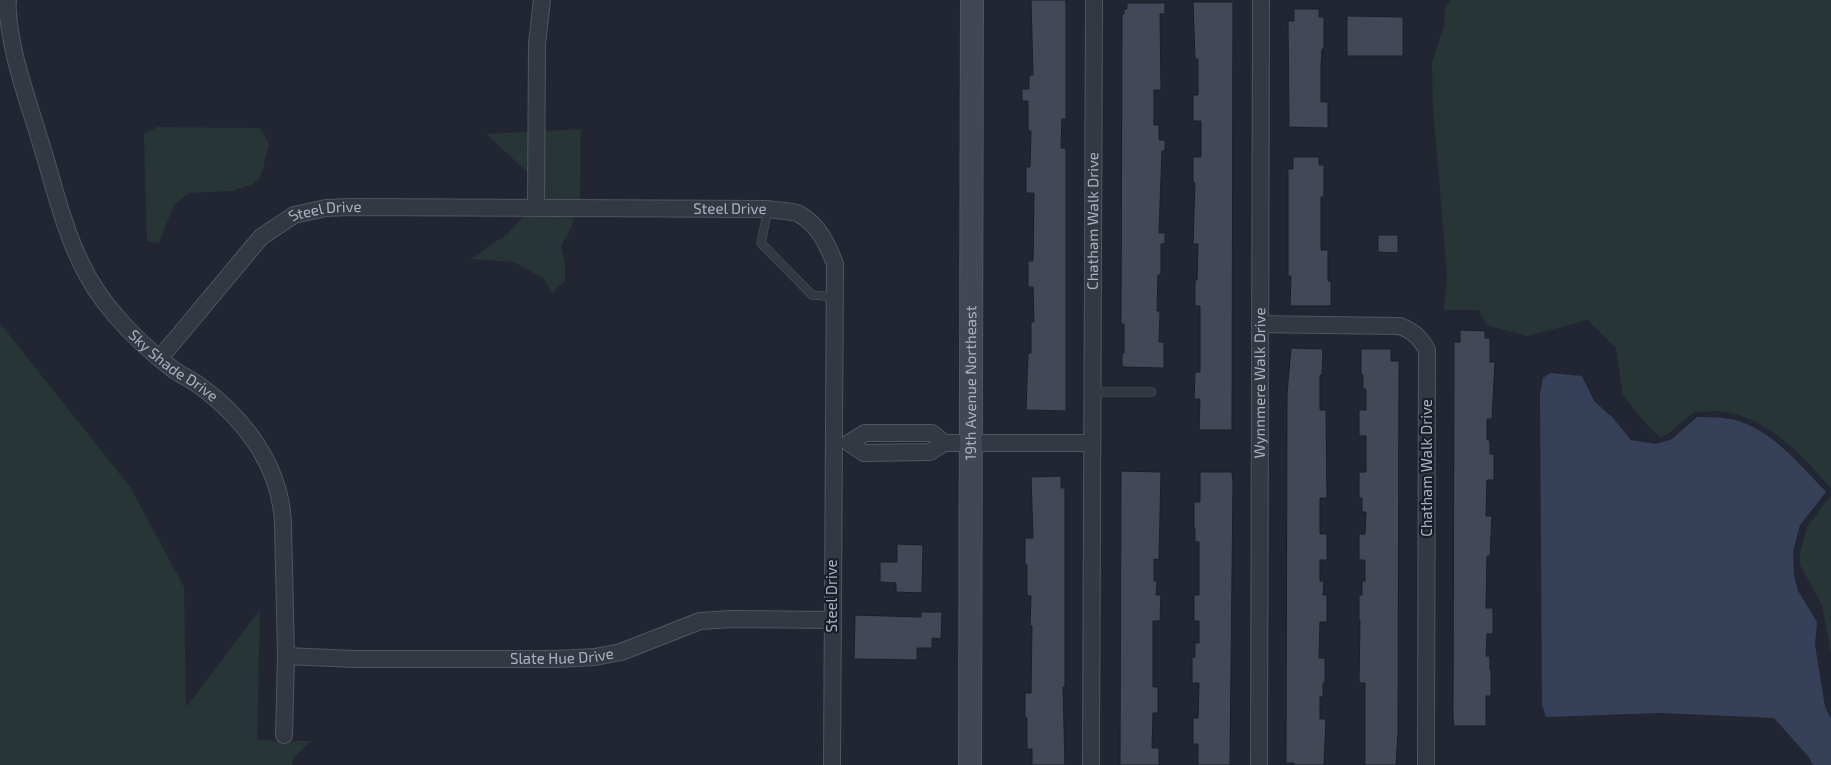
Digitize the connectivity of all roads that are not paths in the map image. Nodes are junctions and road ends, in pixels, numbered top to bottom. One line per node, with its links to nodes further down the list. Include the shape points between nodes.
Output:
1 (8, 0): 10 (street, Sky Shade Drive, via 11,35 20,74 73,244 93,284 115,315)
2 (542, 0): 6 (street, via 537,44)
3 (972, 0): 15 (street, 19th Avenue Northeast)
4 (1094, 0): 11 (street, Chatham Walk Drive)
5 (1261, 0): 9 (street, Wynnmere Walk Drive)
6 (536, 207): 7 (street, Steel Drive); 10 (street, Steel Drive, via 350,207 294,215 261,237)
7 (768, 209): 8 (street, Steel Drive, via 798,214 816,227 835,264); 8 (lane, via 761,243 812,295)
8 (835, 297): 14 (street, Steel Drive)
9 (1260, 324): 22 (street, Wynnmere Walk Drive); 23 (street, Chatham Walk Drive, via 1400,326 1414,332 1428,350)
10 (160, 358): 17 (street, Sky Shade Drive, via 230,412 267,460 283,508)
11 (1093, 392): 12 (lane); 13 (street, Chatham Walk Drive)
12 (1152, 392)
13 (1092, 442): 15 (street); 21 (street, Chatham Walk Drive)
14 (841, 443): 15 (street, via 865,433 932,432 944,443); 16 (street, Steel Drive)
15 (971, 443): 20 (street, 19th Avenue Northeast)
16 (832, 620): 17 (street, Slate Hue Drive, via 700,621 621,652 594,657 364,659); 19 (street, Steel Drive)
17 (286, 656): 18 (street, Sky Shade Drive)
18 (284, 735)
19 (832, 765)
20 (970, 765)
21 (1091, 765)
22 (1259, 765)
23 (1426, 765)

